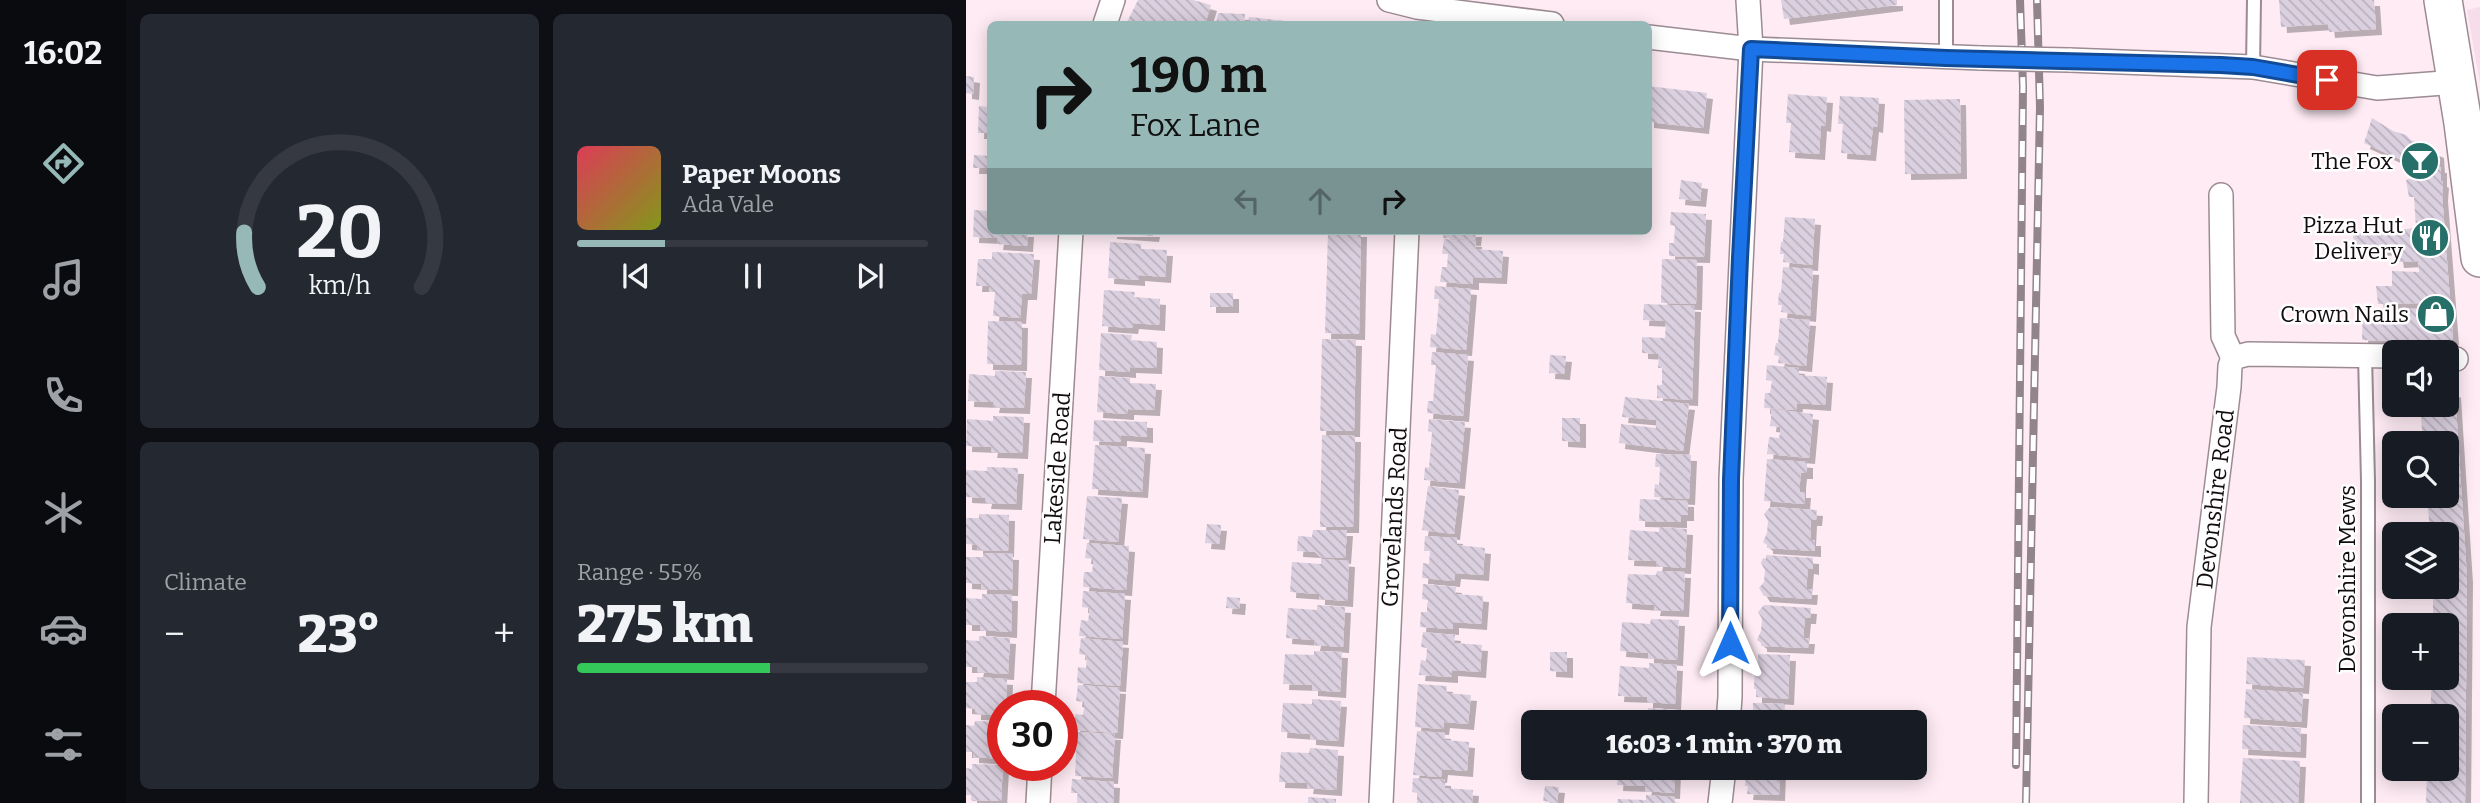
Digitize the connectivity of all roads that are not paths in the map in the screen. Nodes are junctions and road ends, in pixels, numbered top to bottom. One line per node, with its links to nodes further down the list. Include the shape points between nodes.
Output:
1 (1114, 0): 8 (street)
2 (1389, 0): 7 (street)
3 (1748, 0): 11 (street)
4 (1946, 0): 12 (lane)
5 (2254, 0): 13 (lane)
6 (2450, 2): 14 (main road)
7 (1417, 10): 9 (street)
8 (1106, 21)
9 (1523, 21)
10 (1652, 37): 11 (street)
11 (1751, 49): 12 (street); 23 (street, via 1731,480)
12 (1946, 58): 13 (street, bridge)
13 (2253, 67): 14 (street, via 2377,88)
14 (2457, 82): 18 (main road)
15 (2221, 195): 21 (street, via 2223,335)
16 (1071, 235): 22 (street, Lakeside Road)
17 (1406, 235): 27 (street, Grovelands Road)
18 (2480, 258)
19 (2365, 355): 20 (street); 21 (street, via 2248,354); 30 (lane, Devonshire Mews)
20 (2382, 356)
21 (2233, 358): 29 (street, Devonshire Road, via 2199,627)
22 (1044, 690)
23 (1729, 710)
24 (1723, 780): 28 (street)
25 (1039, 781): 26 (street)
26 (1038, 803)
27 (1381, 803)
28 (1720, 803)
29 (2196, 803)
30 (2368, 803)

